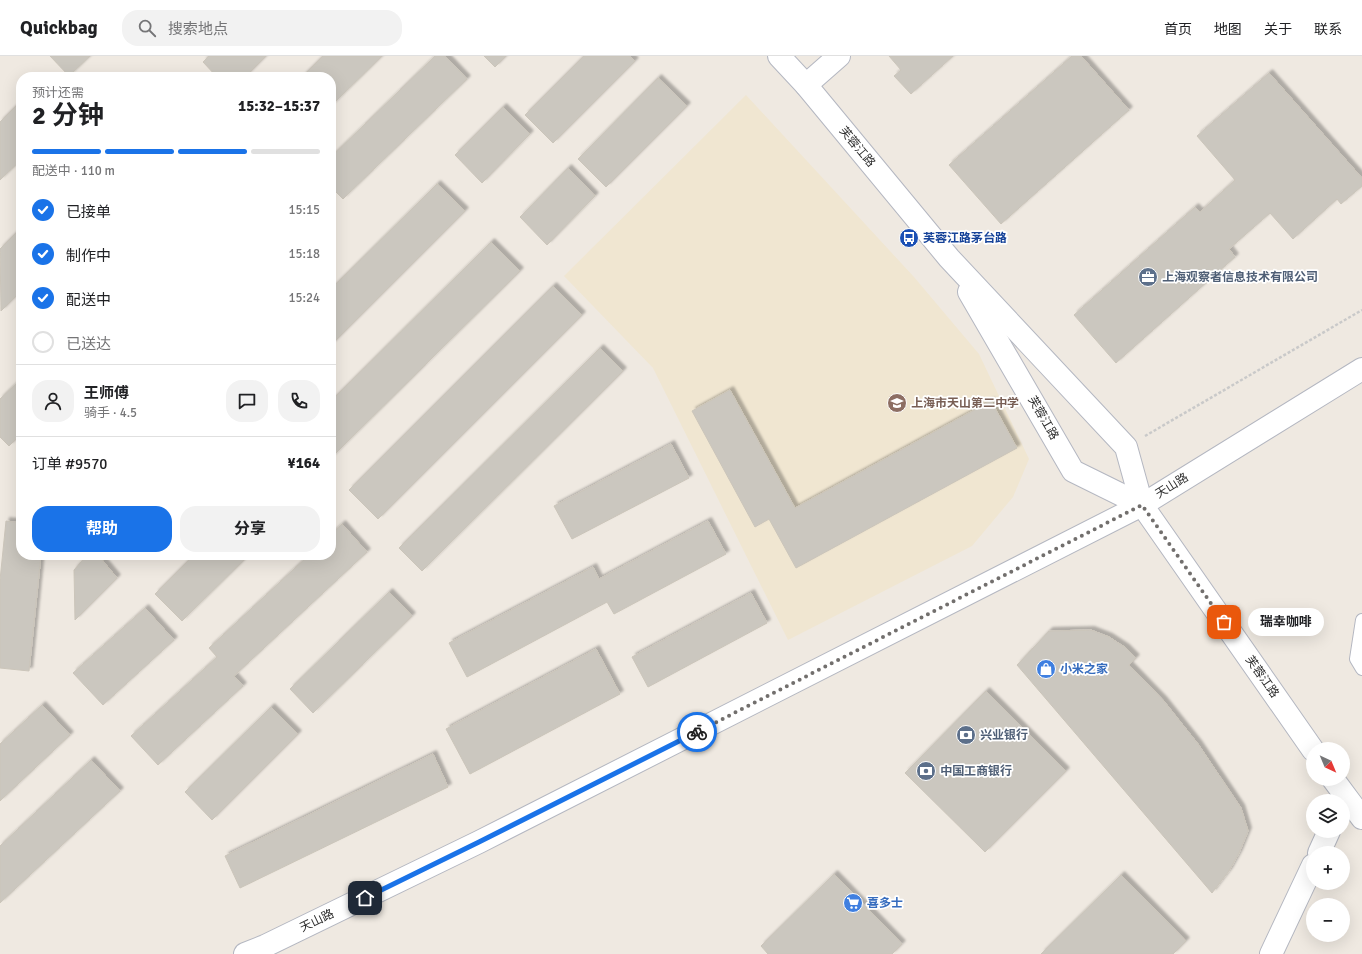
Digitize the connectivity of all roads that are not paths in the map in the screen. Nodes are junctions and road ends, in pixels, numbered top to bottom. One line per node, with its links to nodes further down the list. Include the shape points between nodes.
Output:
1 (779, 56): 3 (street, 芙蓉江路)
2 (839, 56): 3 (street)
3 (806, 85): 4 (street, 芙蓉江路)
4 (949, 258): 6 (street, 芙蓉江路, via 1126,447); 6 (street, 芙蓉江路, via 1073,471)
5 (1362, 369): 6 (street, 天山路)
6 (1142, 505): 9 (street, 芙蓉江路); 13 (street, 天山路, via 479,842)
7 (1362, 620): 8 (lane, via 1356,659)
8 (1362, 669)
9 (1307, 742)
10 (1350, 805): 11 (street)
11 (1362, 818)
12 (1306, 880): 14 (street)
13 (245, 954)
14 (1271, 954)

